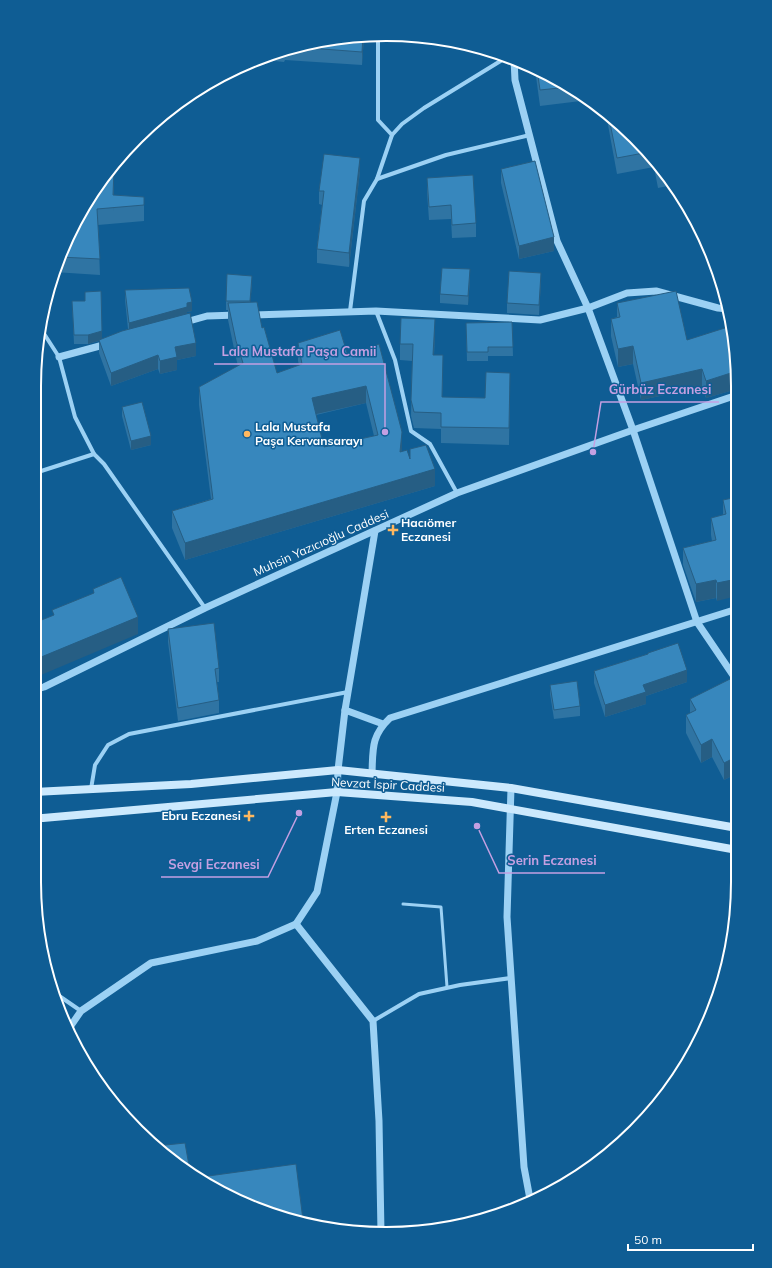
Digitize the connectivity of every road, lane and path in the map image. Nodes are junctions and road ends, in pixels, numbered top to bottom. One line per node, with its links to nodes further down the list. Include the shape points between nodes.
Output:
1 (378, 41): 4 (street, via 378,120)
2 (501, 61): 4 (street, via 424,108)
3 (514, 66): 5 (street, via 515,80)
4 (392, 135): 6 (street)
5 (530, 135): 6 (street, via 446,155); 7 (street, via 557,241)
6 (377, 179): 9 (street, via 364,201)
7 (588, 308): 8 (street, via 627,294 656,291); 10 (street, via 540,320); 16 (street)
8 (722, 308)
9 (350, 311): 10 (street); 11 (street, via 207,316)
10 (376, 311): 19 (street, via 395,360 411,431 430,444)
11 (178, 324)
12 (45, 335): 14 (street)
13 (113, 342): 14 (street)
14 (59, 357): 17 (street, via 75,417)
15 (731, 397): 16 (street, Muhsin Yazıcıoğlu Caddesi)
16 (633, 430): 19 (street, Muhsin Yazıcıoğlu Caddesi); 23 (street)
17 (94, 454): 18 (street); 21 (street, via 104,464)
18 (41, 471)
19 (457, 493): 20 (street, Muhsin Yazıcıoğlu Caddesi)
20 (375, 531): 21 (street, Muhsin Yazıcıoğlu Caddesi); 26 (street)
21 (205, 608): 25 (street, Muhsin Yazıcıoğlu Caddesi)
22 (731, 610): 23 (street)
23 (697, 622): 24 (street); 28 (street, via 390,718)
24 (731, 672)
25 (41, 688)
26 (348, 692): 27 (street); 32 (street, via 129,734 108,745 95,765)
27 (345, 710): 28 (street); 29 (street)
28 (383, 724): 30 (street, via 374,744)
29 (338, 770): 30 (main road, Nevzat İspir Caddesi); 32 (main road, Nevzat İspir Caddesi, via 191,784); 34 (street)
30 (372, 773): 31 (main road, Nevzat İspir Caddesi)
31 (511, 788): 35 (street); 37 (main road, Nevzat İspir Caddesi)
32 (91, 789): 33 (main road, Nevzat İspir Caddesi)
33 (41, 792)
34 (337, 792): 35 (main road, Nevzat İspir Caddesi, via 472,802); 36 (main road, Nevzat İspir Caddesi); 40 (street, via 317,892)
35 (510, 808): 38 (main road, Nevzat İspir Caddesi); 41 (street, via 507,917)
36 (41, 818)
37 (731, 827)
38 (731, 849)
39 (403, 904): 42 (lane, via 441,908)
40 (296, 924): 44 (street, via 257,941 151,963); 45 (street)
41 (511, 978): 42 (street); 47 (street, via 524,1167)
42 (447, 987): 45 (street, via 419,994)
43 (60, 997): 44 (street)
44 (81, 1011): 46 (street)
45 (373, 1021): 48 (street, via 379,1121)
46 (72, 1024)
47 (529, 1196)
48 (381, 1227)

